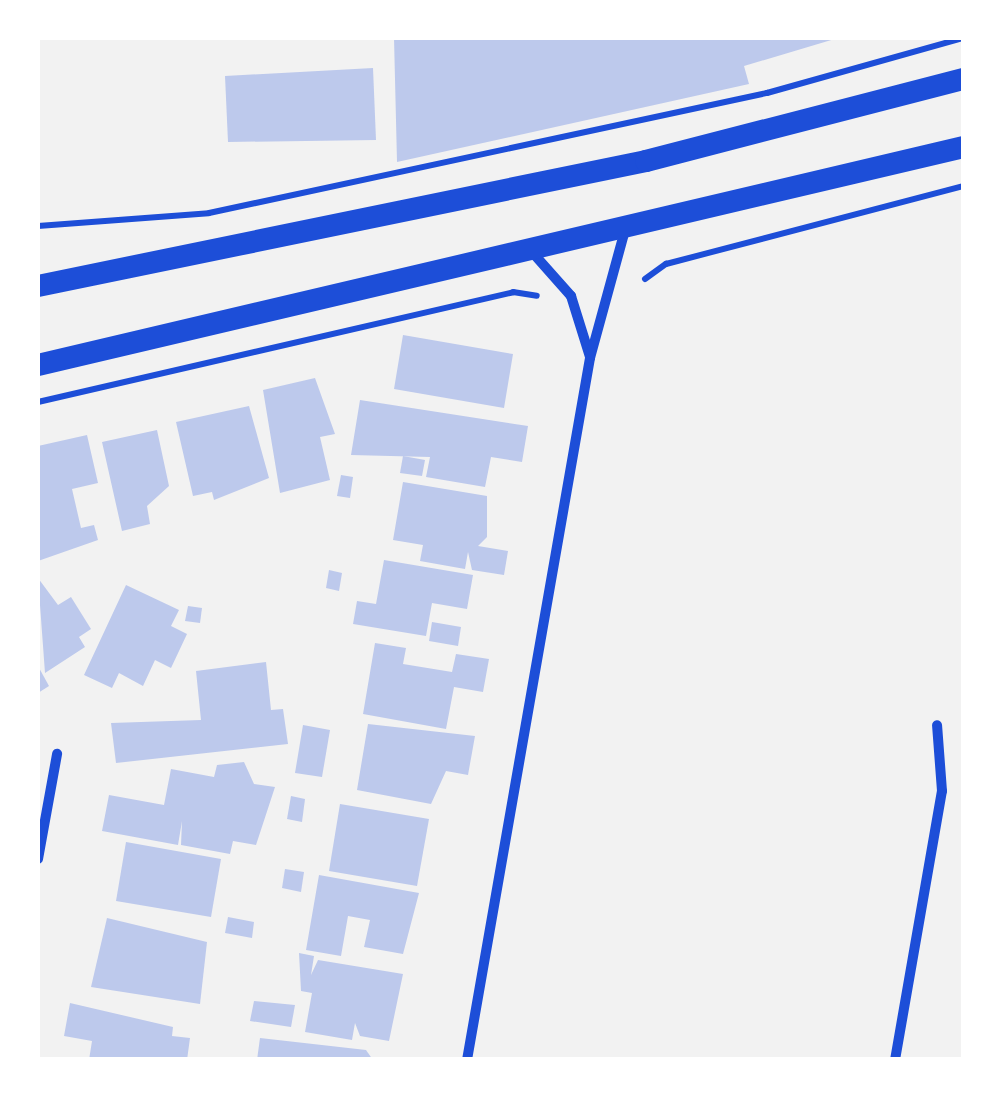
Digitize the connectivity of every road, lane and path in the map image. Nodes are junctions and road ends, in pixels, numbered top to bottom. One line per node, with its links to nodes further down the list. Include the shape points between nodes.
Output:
1 (962, 38): 5 (path, via 767,93 209,212)
2 (964, 78): 9 (main road, via 646,161)
3 (964, 147): 6 (main road)
4 (964, 186): 8 (path, via 666,264)
5 (38, 226)
6 (626, 230): 7 (main road); 11 (street)
7 (532, 251): 11 (street, via 571,296); 12 (main road)
8 (645, 279)
9 (38, 286)
10 (537, 296): 13 (path, via 513,292)
11 (590, 358): 17 (street)
12 (38, 366)
13 (38, 402)
14 (937, 725): 18 (street, via 942,792)
15 (56, 754): 16 (street)
16 (38, 859)
17 (466, 1060)
18 (896, 1060)

